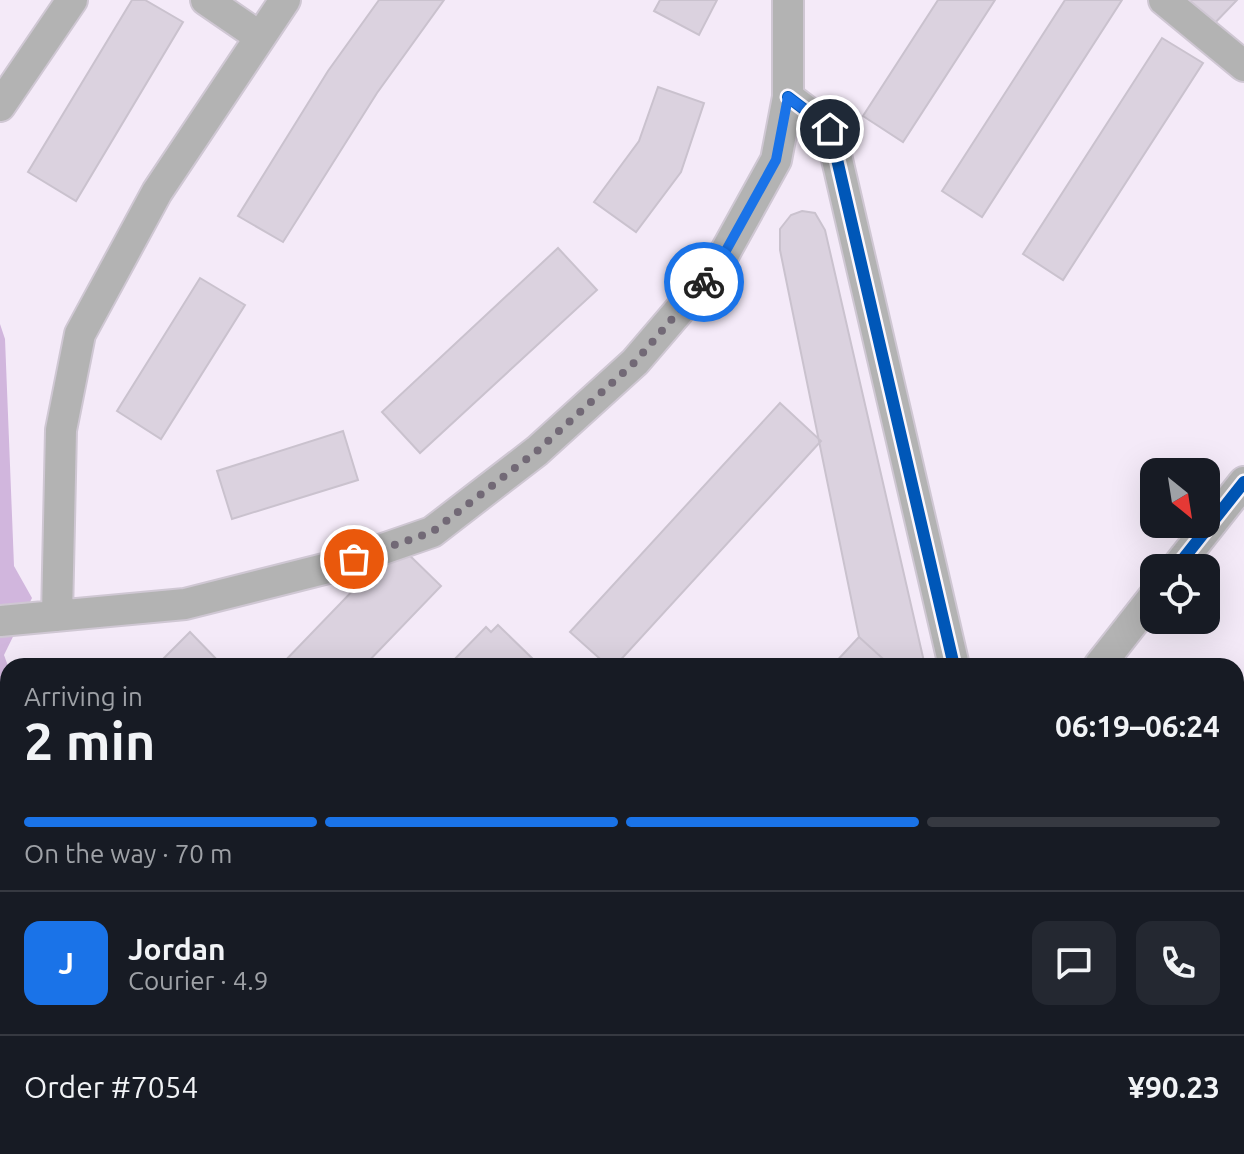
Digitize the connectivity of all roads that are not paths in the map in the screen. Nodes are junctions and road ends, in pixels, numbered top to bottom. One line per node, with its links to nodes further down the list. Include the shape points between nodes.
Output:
1 (72, 0): 9 (street)
2 (206, 0): 6 (street)
3 (285, 0): 6 (street)
4 (788, 0): 8 (street)
5 (1164, 0): 7 (street)
6 (260, 37): 13 (street, via 157,192 80,334 61,430)
7 (1244, 66)
8 (788, 97): 13 (street, via 776,160 718,265 635,362 537,451 432,532 328,568 185,604); 15 (street, via 830,129)
9 (0, 106)
10 (1244, 482): 11 (street)
11 (1187, 554)
12 (1140, 614): 16 (street)
13 (57, 616): 14 (street)
14 (0, 621)
15 (952, 658)
16 (1105, 658)

